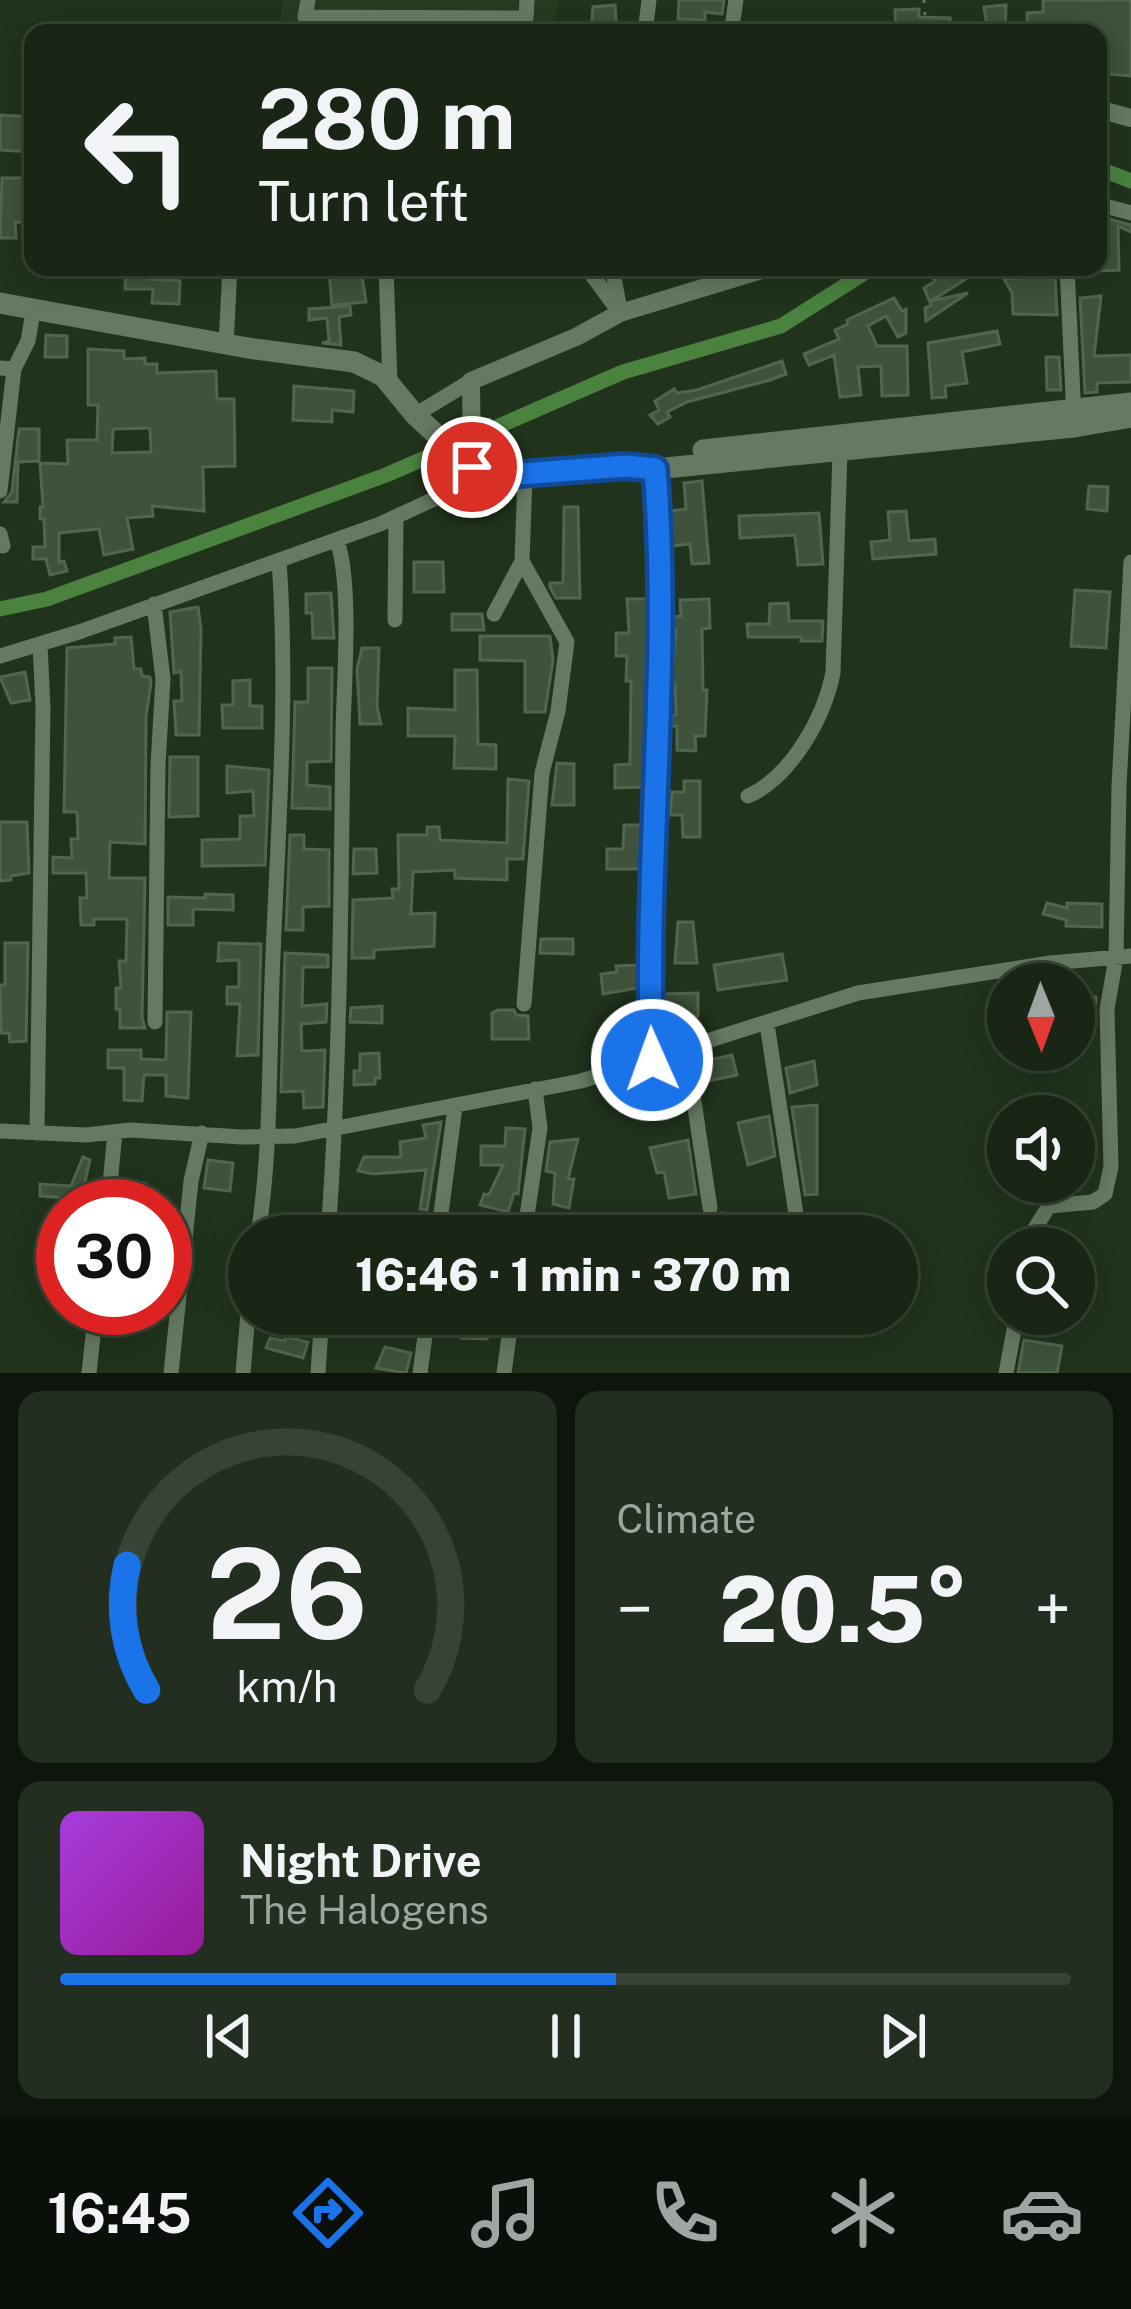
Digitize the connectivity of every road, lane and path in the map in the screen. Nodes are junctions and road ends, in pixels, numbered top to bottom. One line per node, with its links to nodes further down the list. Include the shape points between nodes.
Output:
1 (527, 0): 2 (street, via 526,18)
2 (308, 17)
3 (230, 276): 12 (street)
4 (386, 276): 15 (street)
5 (593, 276): 11 (street)
6 (614, 276): 11 (street)
7 (742, 276): 11 (street)
8 (1067, 276): 18 (street)
9 (0, 303): 10 (main road)
10 (33, 312): 12 (main road); 13 (street, via 28,341)
11 (620, 313): 14 (street)
12 (226, 345): 15 (main road, via 353,362)
13 (7, 369): 27 (street)
14 (471, 380): 17 (street); 25 (street)
15 (390, 383): 17 (main road)
16 (1131, 403): 18 (main road)
17 (416, 415): 25 (main road)
18 (1074, 417): 19 (main road); 21 (main road); 23 (main road, via 838,432)
19 (1131, 417)
20 (490, 419): 22 (path)
21 (840, 451): 24 (main road); 38 (street, via 828,700 770,786)
22 (508, 455)
23 (626, 466): 24 (main road); 26 (main road)
24 (655, 469): 44 (street, via 663,608)
25 (477, 472): 26 (main road); 28 (street)
26 (525, 476): 31 (street)
27 (0, 491)
28 (396, 517): 29 (street); 35 (street)
29 (337, 539): 30 (street); 47 (street, via 344,647)
30 (279, 560): 33 (street); 52 (street, via 283,684)
31 (522, 561): 34 (street); 40 (street, via 567,642 542,772)
32 (1131, 562): 39 (street)
33 (154, 604): 36 (street); 41 (street, via 163,679)
34 (494, 614)
35 (395, 620)
36 (40, 644): 37 (street); 51 (street)
37 (0, 656)
38 (748, 796)
39 (1124, 957): 42 (street, via 858,994); 60 (street, via 1107,1009 1105,1194 1049,1206)
40 (524, 1004)
41 (155, 1022)
42 (767, 1024): 43 (street); 55 (street)
43 (686, 1048): 44 (street); 54 (street)
44 (652, 1060): 45 (street)
45 (535, 1089): 46 (street); 59 (street, via 540,1128)
46 (454, 1107): 47 (street); 58 (street)
47 (335, 1129): 52 (street); 57 (street)
48 (0, 1132): 51 (street)
49 (115, 1132): 50 (street); 51 (street); 53 (street)
50 (202, 1133): 52 (street); 68 (street)
51 (37, 1134)
52 (269, 1137): 56 (street)
53 (111, 1179)
54 (710, 1208)
55 (796, 1214)
56 (260, 1215)
57 (329, 1215)
58 (441, 1215)
59 (527, 1215)
60 (1035, 1227)
61 (93, 1335): 67 (street)
62 (247, 1335): 69 (street)
63 (321, 1335): 70 (street)
64 (425, 1335): 71 (street)
65 (509, 1335): 72 (street)
66 (1013, 1335): 73 (street)
67 (89, 1373)
68 (171, 1373)
69 (244, 1373)
70 (318, 1373)
71 (420, 1373)
72 (504, 1373)
73 (1006, 1373)

